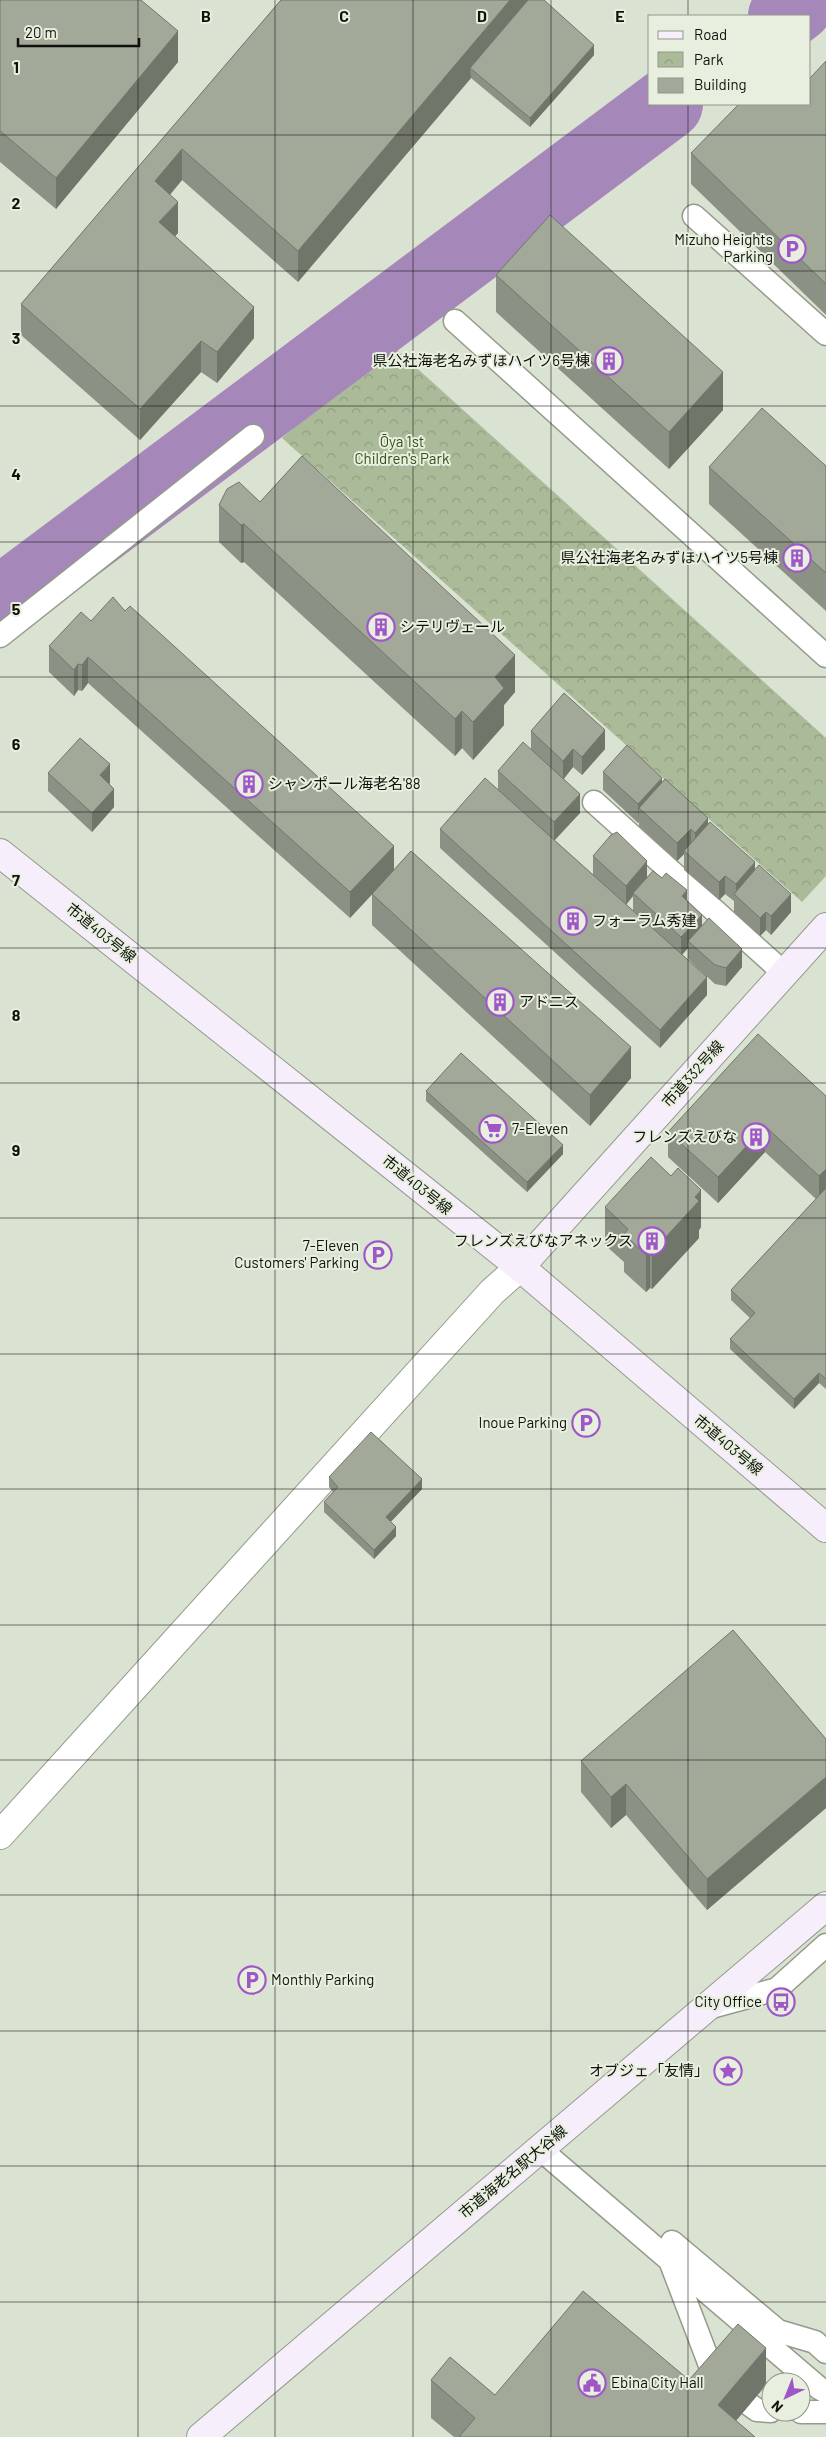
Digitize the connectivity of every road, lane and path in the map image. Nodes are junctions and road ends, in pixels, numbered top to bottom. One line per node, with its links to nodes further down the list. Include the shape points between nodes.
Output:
1 (694, 216): 3 (lane)
2 (455, 321): 6 (lane)
3 (826, 334)
4 (253, 436): 5 (lane)
5 (0, 636)
6 (826, 656)
7 (594, 802): 10 (lane)
8 (0, 853): 11 (street, 市道403号線)
9 (826, 927): 10 (street, 市道332号線)
10 (784, 973): 11 (street, 市道332号線)
11 (520, 1267): 12 (street, 市道403号線); 13 (street, via 486,1299)
12 (826, 1528)
13 (0, 1835)
14 (826, 1906): 16 (street, 市道海老名駅大谷線)
15 (826, 1946): 16 (lane, via 777,1989)
16 (705, 2009): 17 (street, 市道海老名駅大谷線)
17 (546, 2144): 18 (lane); 19 (lane, via 778,2331 815,2342); 24 (street, 市道海老名駅大谷線)
18 (670, 2261): 20 (lane, via 713,2373); 21 (lane)
19 (826, 2352)
20 (722, 2380)
21 (826, 2392)
22 (811, 2412): 23 (lane)
23 (826, 2412)
24 (201, 2437)

